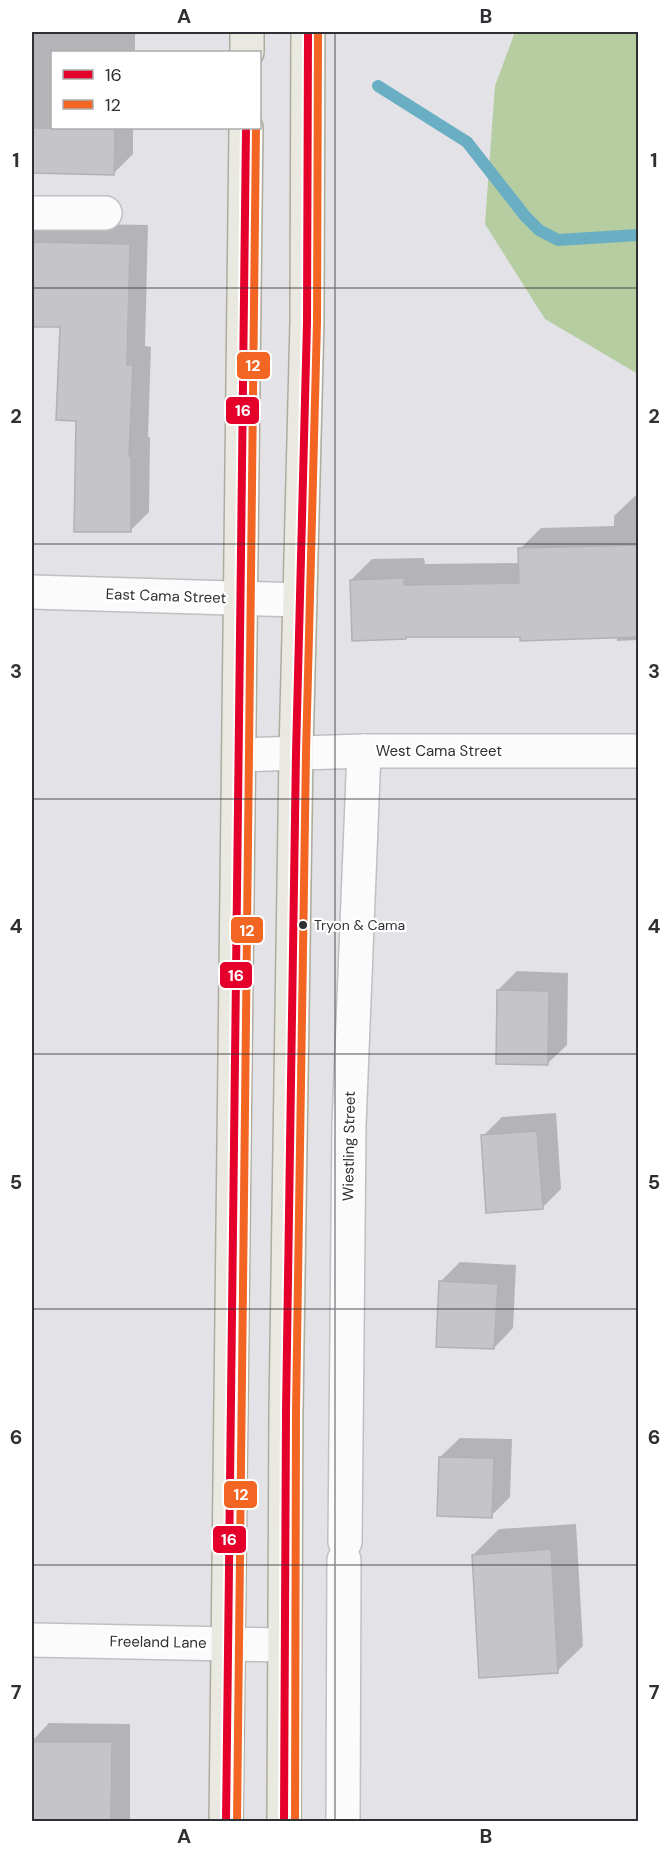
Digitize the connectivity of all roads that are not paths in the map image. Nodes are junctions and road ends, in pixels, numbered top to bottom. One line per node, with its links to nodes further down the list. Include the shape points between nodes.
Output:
1 (247, 32): 3 (main road)
2 (308, 32): 9 (main road, via 307,322)
3 (247, 51)
4 (246, 129): 8 (main road)
5 (32, 213): 6 (street)
6 (105, 213)
7 (32, 592): 8 (street, East Cama Street)
8 (241, 597): 9 (street, East Cama Street); 13 (main road)
9 (300, 600): 12 (main road)
10 (639, 751): 11 (street, West Cama Street)
11 (364, 752): 12 (street, West Cama Street); 19 (street, Wiestling Street, via 349,1125)
12 (296, 753): 13 (street, West Cama Street); 16 (main road)
13 (239, 755): 15 (main road)
14 (32, 1640): 15 (street, Freeland Lane)
15 (227, 1643): 16 (street, Freeland Lane); 17 (main road)
16 (284, 1645): 18 (main road)
17 (226, 1821)
18 (284, 1821)
19 (343, 1821)

